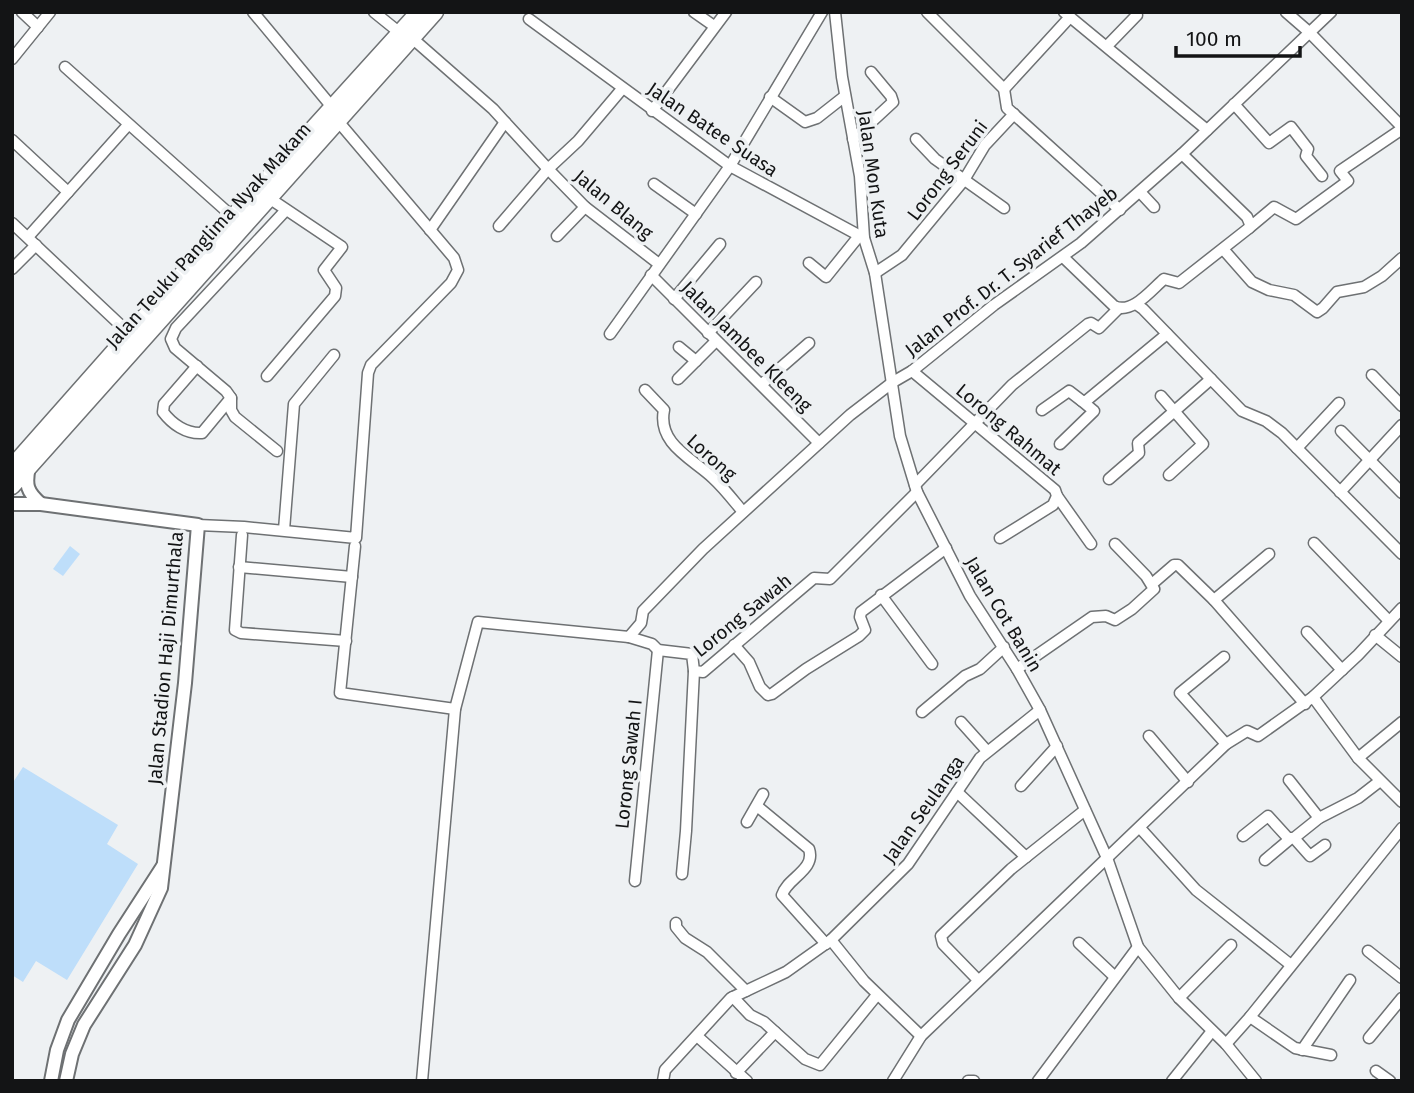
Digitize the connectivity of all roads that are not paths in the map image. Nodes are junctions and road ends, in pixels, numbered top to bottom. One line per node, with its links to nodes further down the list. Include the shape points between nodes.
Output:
1 (22, 12): 18 (street)
2 (50, 12): 18 (street)
3 (253, 12): 31 (street)
4 (374, 12): 20 (street)
5 (419, 12): 20 (main road, Jalan Teuku Panglima Nyak Makam)
6 (435, 12): 20 (main road, Jalan Teuku Panglima Nyak Makam)
7 (694, 12): 17 (street)
8 (726, 12): 17 (street)
9 (822, 12): 28 (street)
10 (835, 12): 27 (street, Jalan Mon Kuta)
11 (927, 12): 26 (street)
12 (1286, 12): 19 (street)
13 (1331, 12): 19 (street, Jalan Prof. Dr. T. Syarief Thayeb)
14 (1067, 15): 21 (street); 26 (street)
15 (1137, 15): 21 (street)
16 (529, 19): 25 (street)
17 (714, 26): 30 (street)
18 (38, 27): 22 (street)
19 (1309, 33): 29 (street, Jalan Prof. Dr. T. Syarief Thayeb); 35 (street)
20 (406, 36): 31 (main road, Jalan Teuku Panglima Nyak Makam); 33 (street)
21 (1107, 47): 36 (street)
22 (12, 59)
23 (65, 67): 34 (street)
24 (871, 72): 37 (street, via 893,102)
25 (622, 89): 30 (street, Jalan Batee Suasa); 42 (street, Jalan Batee Suasa)
26 (1004, 89): 32 (street, via 1004,102)
27 (845, 96): 28 (street, via 805,122); 37 (street, Jalan Mon Kuta)
28 (770, 97): 41 (street)
29 (1234, 104): 36 (street, Jalan Prof. Dr. T. Syarief Thayeb); 43 (street, via 1269,143 1291,127)
30 (652, 111): 41 (street, Jalan Batee Suasa)
31 (334, 114): 48 (main road, Jalan Teuku Panglima Nyak Makam); 54 (main road, Jalan Teuku Panglima Nyak Makam); 59 (street)
32 (1014, 114): 44 (street, Lorong Seruni, via 985,145); 53 (street)
33 (505, 122): 42 (street); 59 (street)
34 (128, 125): 46 (street); 54 (street)
35 (1402, 128): 58 (street, via 1340,171 1348,181 1296,219 1274,207)
36 (1207, 130): 40 (street, Jalan Prof. Dr. T. Syarief Thayeb)
37 (853, 139): 61 (street, Jalan Mon Kuta, via 860,176)
38 (916, 139): 44 (street, via 934,159)
39 (12, 140): 46 (street)
40 (1182, 154): 47 (street, Jalan Prof. Dr. T. Syarief Thayeb); 58 (street, via 1247,217)
41 (730, 166): 55 (street); 61 (street, Jalan Batee Suasa)
42 (548, 169): 49 (street, Jalan Blang); 57 (street, Jalan Batee Suasa)
43 (1322, 176)
44 (964, 180): 50 (street); 70 (street, Lorong Seruni, via 902,255)
45 (654, 184): 55 (street)
46 (68, 192): 62 (street)
47 (1140, 192): 51 (street); 53 (street, Jalan Prof. Dr. T. Syarief Thayeb)
48 (270, 198): 52 (street); 54 (main road, Jalan Teuku Panglima Nyak Makam)
49 (585, 207): 60 (street); 68 (street, Jalan Blang)
50 (1004, 208)
51 (1154, 208)
52 (286, 210): 84 (street, via 171,335 176,348); 86 (street, via 342,247 324,268 336,288 335,296)
53 (1120, 210): 65 (street, Jalan Prof. Dr. T. Syarief Thayeb)
54 (243, 213): 78 (main road, Jalan Teuku Panglima Nyak Makam); 109 (main road, Jalan Teuku Panglima Nyak Makam)
55 (696, 214): 68 (street)
56 (12, 223): 62 (street)
57 (499, 226)
58 (1249, 228): 64 (street)
59 (430, 230): 121 (street, via 454,258 458,270 451,283 370,365 356,538)
60 (558, 236)
61 (862, 237): 67 (street, via 826,277); 70 (street, Jalan Mon Kuta)
62 (32, 241): 69 (street); 78 (street)
63 (720, 244): 73 (street)
64 (1223, 249): 66 (street, via 1252,282 1294,295 1317,312 1337,292 1364,287); 74 (street, via 1179,283 1164,279)
65 (1063, 257): 75 (street); 85 (street, Jalan Prof. Dr. T. Syarief Thayeb)
66 (1402, 258)
67 (809, 263)
68 (659, 264): 71 (street)
69 (12, 269)
70 (875, 273): 90 (street, Jalan Mon Kuta)
71 (651, 275): 73 (street, Jalan Jambee Kleeng); 76 (street)
72 (756, 282): 79 (street)
73 (674, 299): 79 (street, Jalan Jambee Kleeng)
74 (1136, 304): 75 (street); 77 (street)
75 (1118, 309): 100 (street, Lorong Sawah, via 1100,328 1088,324 1012,385)
76 (610, 334)
77 (1167, 334): 89 (street); 95 (street)
78 (131, 335): 108 (main road, Jalan Teuku Panglima Nyak Makam)
79 (712, 337): 83 (street); 91 (street, Jalan Jambee Kleeng)
80 (809, 342): 91 (street)
81 (679, 347): 83 (street)
82 (334, 355): 121 (street, via 294,404)
83 (696, 361): 88 (street)
84 (197, 366): 94 (street); 94 (street, via 164,404 167,417 187,431 202,433)
85 (912, 371): 90 (street, Jalan Prof. Dr. T. Syarief Thayeb); 100 (street, Lorong Rahmat)
86 (267, 376)
87 (1372, 376): 97 (street)
88 (678, 379)
89 (1211, 379): 99 (street); 105 (street, via 1246,414 1266,421)
90 (893, 382): 103 (street, Jalan Prof. Dr. T. Syarief Thayeb); 113 (street, Jalan Cot Banin, via 900,436)
91 (762, 384): 103 (street, Jalan Jambee Kleeng)
92 (645, 390): 119 (street, Lorong, via 664,410 662,420 672,446 713,478)
93 (1161, 396): 99 (street)
94 (231, 398): 106 (street, via 233,414)
95 (1082, 401): 98 (street, via 1069,391); 104 (street, via 1094,411)
96 (1339, 403): 105 (street)
97 (1402, 406)
98 (1042, 410)
99 (1174, 411): 110 (street, via 1203,444); 111 (street, via 1138,443 1139,453)
100 (974, 423): 113 (street, Lorong Sawah); 116 (street, Lorong Rahmat)
101 (1402, 425): 107 (street)
102 (1341, 431): 107 (street)
103 (819, 443): 119 (street, Jalan Prof. Dr. T. Syarief Thayeb)
104 (1060, 444)
105 (1297, 448): 114 (street)
106 (277, 452)
107 (1370, 461): 114 (street); 115 (street)
108 (12, 467)
109 (29, 467): 112 (main road, Jalan Teuku Panglima Nyak Makam); 118 (street, via 26,486)
110 (1169, 475)
111 (1109, 479)
112 (12, 485)
113 (916, 489): 128 (street, Jalan Cot Banin); 142 (street, Lorong Sawah, via 830,579 811,580)
114 (1340, 492): 130 (street)
115 (1402, 493)
116 (1057, 496): 123 (street, Lorong Rahmat, via 1053,505); 125 (street)
117 (12, 504): 118 (street, Jalan Stadion Haji Dimurthala)
118 (41, 504): 120 (street, Jalan Stadion Haji Dimurthala)
119 (743, 512): 140 (street, Jalan Prof. Dr. T. Syarief Thayeb, via 643,611 641,623)
120 (198, 525): 121 (street); 181 (street, Jalan Stadion Haji Dimurthala)
121 (284, 530)
122 (242, 535): 131 (street)
123 (1000, 538)
124 (1314, 543): 137 (street)
125 (1091, 544)
126 (1115, 544): 133 (street)
127 (355, 546): 132 (street)
128 (946, 548): 134 (street); 143 (street, Jalan Cot Banin, via 970,596)
129 (1269, 554): 135 (street)
130 (1402, 554)
131 (239, 568): 132 (street); 141 (street, via 234,626 239,632)
132 (352, 577): 141 (street)
133 (1152, 584): 135 (street, via 1178,565); 148 (street, via 1154,589 1115,620 1092,617)
134 (881, 595): 142 (street, via 860,614 863,632 772,694 762,691 749,662); 147 (street)
135 (1214, 600): 151 (street)
136 (1402, 608): 137 (street)
137 (1389, 621): 139 (street)
138 (1307, 632): 149 (street)
139 (1375, 635): 146 (street); 149 (street)
140 (629, 637): 144 (street, Lorong Sawah); 152 (street, Lorong Sawah, via 478,622)
141 (346, 641): 152 (street, via 340,693)
142 (734, 645): 150 (street, Lorong Sawah, via 703,672)
143 (1004, 647): 148 (street, Jalan Cot Banin); 154 (street)
144 (658, 650): 150 (street, Lorong Sawah, via 692,654); 183 (street, Lorong Sawah I)
145 (1224, 657): 158 (street, via 1180,693)
146 (1402, 657)
147 (932, 664)
148 (1017, 668): 153 (street, Jalan Cot Banin)
149 (1342, 670): 151 (street)
150 (694, 671): 182 (street)
151 (1309, 701): 158 (street, via 1258,736 1247,731); 161 (street)
152 (455, 709): 219 (street)
153 (1040, 710): 159 (street, Jalan Cot Banin); 160 (street, Jalan Seulanga)
154 (922, 712)
155 (961, 722): 160 (street)
156 (1402, 722): 161 (street)
157 (1149, 736): 164 (street)
158 (1226, 744): 164 (street)
159 (1057, 746): 165 (street); 170 (street, Jalan Cot Banin)
160 (987, 751): 166 (street, Jalan Seulanga)
161 (1358, 758): 163 (street)
162 (1289, 780): 171 (street)
163 (1380, 781): 168 (street); 171 (street)
164 (1188, 782): 173 (street)
165 (1021, 786)
166 (957, 793): 178 (street); 186 (street, Jalan Seulanga, via 899,875)
167 (763, 794): 169 (street)
168 (1402, 803)
169 (757, 806): 172 (street); 186 (street, via 809,849 808,862 782,895)
170 (1085, 810): 178 (street); 179 (street, Jalan Cot Banin)
171 (1319, 818): 176 (street)
172 (747, 822)
173 (1140, 828): 179 (street); 192 (street, via 1196,890)
174 (1402, 828): 192 (street)
175 (1243, 836): 176 (street, via 1268,816)
176 (1292, 839): 177 (street, via 1310,856); 180 (street)
177 (1325, 845)
178 (1026, 857): 197 (street, via 942,936 943,944)
179 (1107, 858): 190 (street, Jalan Cot Banin); 197 (street)
180 (1265, 860)
181 (163, 865): 185 (street, Jalan Stadion Haji Dimurthala); 188 (street, Jalan Stadion Haji Dimurthala, via 162,888)
182 (682, 874)
183 (635, 881)
184 (676, 923): 199 (street, via 685,938 708,952)
185 (119, 934): 188 (street); 196 (street, Jalan Stadion Haji Dimurthala)
186 (829, 942): 199 (street, Jalan Seulanga, via 786,972); 200 (street)
187 (1079, 943): 193 (street)
188 (135, 945): 198 (street, Jalan Stadion Haji Dimurthala)
189 (1231, 945): 202 (street)
190 (1138, 947): 193 (street); 202 (street, Jalan Cot Banin)
191 (1368, 951): 194 (street)
192 (1291, 965): 204 (street)
193 (1115, 977): 225 (street)
194 (1402, 978)
195 (1350, 980): 211 (street)
196 (92, 981): 198 (street); 212 (street, Jalan Stadion Haji Dimurthala, via 68,1020)
197 (978, 981): 208 (street)
198 (106, 990): 213 (street, Jalan Stadion Haji Dimurthala)
199 (746, 991): 201 (street, Jalan Seulanga)
200 (877, 995): 205 (street, via 820,1065 805,1059); 208 (street)
201 (733, 997): 205 (street); 207 (street)
202 (1179, 998): 206 (street, Jalan Cot Banin)
203 (1400, 1004): 209 (street)
204 (1250, 1017): 210 (street); 211 (street)
205 (775, 1031): 216 (street)
206 (1212, 1031): 210 (street, Jalan Cot Banin); 226 (street)
207 (696, 1036): 216 (street); 220 (street, via 666,1070)
208 (920, 1036): 222 (street)
209 (1368, 1038)
210 (1226, 1044): 227 (street, Jalan Cot Banin)
211 (1302, 1050): 214 (street)
212 (57, 1051): 213 (street); 217 (street, Jalan Stadion Haji Dimurthala)
213 (72, 1054): 218 (street, Jalan Stadion Haji Dimurthala)
214 (1331, 1055)
215 (1376, 1072): 228 (street)
216 (736, 1073): 221 (street)
217 (51, 1081)
218 (66, 1081)
219 (422, 1081)
220 (663, 1081)
221 (747, 1081)
222 (892, 1081)
223 (968, 1081): 224 (street)
224 (974, 1081)
225 (1038, 1081)
226 (1172, 1081)
227 (1256, 1081)
228 (1390, 1081)

